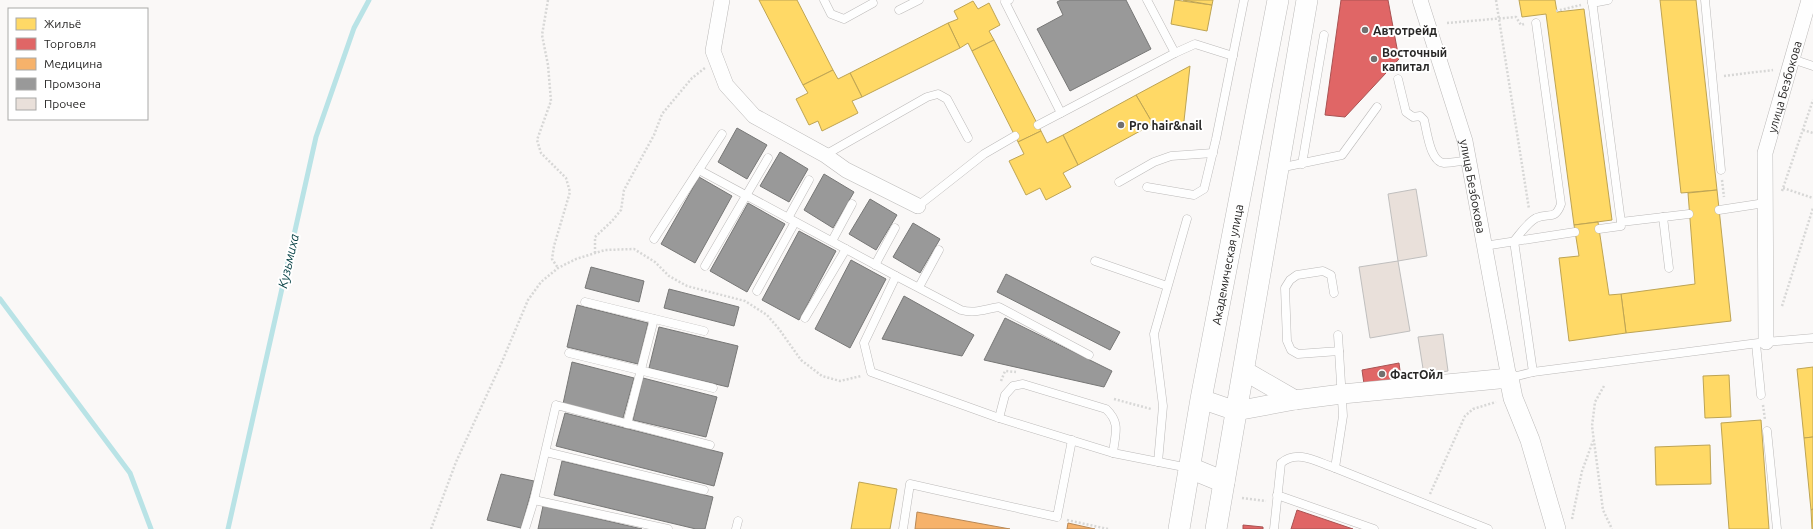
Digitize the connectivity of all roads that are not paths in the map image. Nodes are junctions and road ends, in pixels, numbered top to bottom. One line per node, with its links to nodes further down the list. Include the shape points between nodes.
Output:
1 (722, 0): 30 (street, via 713,51 726,85 754,116)
2 (824, 0): 14 (lane, via 831,14 844,19)
3 (919, 0): 15 (lane)
4 (1148, 0): 18 (lane)
5 (1244, 0): 19 (lane)
6 (1278, 0): 85 (main road, Академическая улица)
7 (1307, 0): 34 (main road)
8 (1420, 0): 32 (street, улица Безбокова)
9 (1608, 0): 13 (lane)
10 (1705, 0): 36 (lane)
11 (1808, 0): 20 (street, улица Безбокова)
12 (1006, 1): 24 (lane)
13 (1592, 1): 49 (lane)
14 (873, 3)
15 (899, 10)
16 (1536, 23): 55 (lane, via 1561,204 1554,215 1537,218 1526,226)
17 (1324, 35): 33 (lane)
18 (1175, 53): 19 (lane, via 1195,44); 24 (lane)
19 (1234, 56): 29 (lane)
20 (1790, 64): 21 (lane); 41 (street, улица Безбокова, via 1765,153)
21 (1813, 66)
22 (1398, 79): 32 (lane, via 1406,112 1413,117 1420,116 1424,120 1432,154 1437,161 1443,163)
23 (1377, 107): 33 (lane, via 1342,155)
24 (1061, 114): 25 (lane)
25 (1038, 125)
26 (722, 134): 35 (lane)
27 (1015, 136): 43 (lane, via 984,154)
28 (968, 138): 30 (lane, via 947,99 938,94 927,97)
29 (1213, 153): 38 (lane, via 1171,156 1154,162); 39 (lane, via 1204,189 1194,195)
30 (825, 155): 43 (street, via 846,170)
31 (768, 158): 40 (lane)
32 (1469, 160): 56 (street, улица Безбокова)
33 (1302, 164): 34 (lane)
34 (1277, 169): 78 (main road)
35 (699, 170): 40 (lane); 53 (lane)
36 (1721, 170)
37 (809, 180): 48 (lane)
38 (1119, 182)
39 (1147, 188)
40 (746, 195): 48 (lane); 61 (lane)
41 (1765, 203): 44 (lane); 74 (street, улица Безбокова)
42 (852, 204): 54 (lane)
43 (918, 206)
44 (1722, 209)
45 (1690, 214): 46 (lane)
46 (1663, 217): 49 (lane); 62 (lane)
47 (1187, 219): 64 (lane)
48 (792, 220): 54 (lane); 66 (lane)
49 (1621, 222): 51 (lane, via 1621,226)
50 (895, 228): 60 (lane)
51 (1599, 229)
52 (1575, 232): 55 (lane)
53 (654, 239)
54 (832, 241): 57 (lane)
55 (1514, 241): 56 (lane); 80 (lane)
56 (1484, 246): 81 (street, улица Безбокова)
57 (846, 249): 60 (lane); 69 (lane)
58 (939, 250): 65 (lane)
59 (1095, 261): 64 (lane)
60 (876, 265): 63 (lane)
61 (705, 266)
62 (1669, 268)
63 (896, 276): 65 (lane); 88 (lane, via 864,342 871,372)
64 (1167, 286): 95 (lane, via 1154,334 1163,406)
65 (919, 287): 77 (lane, via 961,310 979,312 999,307)
66 (757, 291)
67 (1334, 293): 75 (lane, via 1331,275 1323,271 1297,275 1290,280 1285,288 1287,341 1291,350 1298,354)
68 (585, 302): 70 (lane)
69 (805, 318)
70 (654, 319): 71 (lane); 79 (lane)
71 (704, 331)
72 (1338, 335): 75 (lane)
73 (1813, 338): 74 (lane)
74 (1761, 343): 80 (lane); 84 (lane)
75 (1339, 351): 83 (lane)
76 (569, 353): 79 (lane)
77 (1089, 355)
78 (1243, 370): 86 (street); 87 (main road)
79 (641, 371): 82 (lane); 89 (lane)
80 (1533, 372): 81 (lane)
81 (1509, 378): 83 (street); 102 (street, улица Безбокова, via 1513,398)
82 (713, 388)
83 (1342, 394): 86 (street); 97 (lane, via 1343,416)
84 (1761, 395)
85 (1201, 399): 87 (street); 96 (main road, Академическая улица)
86 (1295, 400): 87 (street)
87 (1236, 411): 98 (main road)
88 (999, 418): 91 (lane); 94 (lane, via 1005,395 1013,386 1023,384 1106,409 1114,416 1117,425)
89 (626, 424): 92 (lane); 93 (lane, via 556,406)
90 (1767, 431): 111 (lane)
91 (1072, 440): 94 (lane); 105 (lane, via 1057,517 910,484)
92 (710, 445)
93 (546, 452): 99 (lane); 101 (lane)
94 (1113, 453): 95 (lane)
95 (1158, 462): 96 (lane)
96 (1190, 468): 98 (main road); 106 (main road, Академическая улица)
97 (1335, 468): 100 (lane, via 1305,456 1288,457 1281,462); 110 (lane)
98 (1224, 482): 107 (main road)
99 (704, 490)
100 (1276, 499): 108 (lane); 109 (lane)
101 (534, 500): 103 (lane); 104 (lane)
102 (1564, 526)
103 (525, 529)
104 (668, 529)
105 (903, 529)
106 (1179, 529)
107 (1216, 529)
108 (1274, 529)
109 (1374, 529)
110 (1488, 529)
111 (1777, 529)

